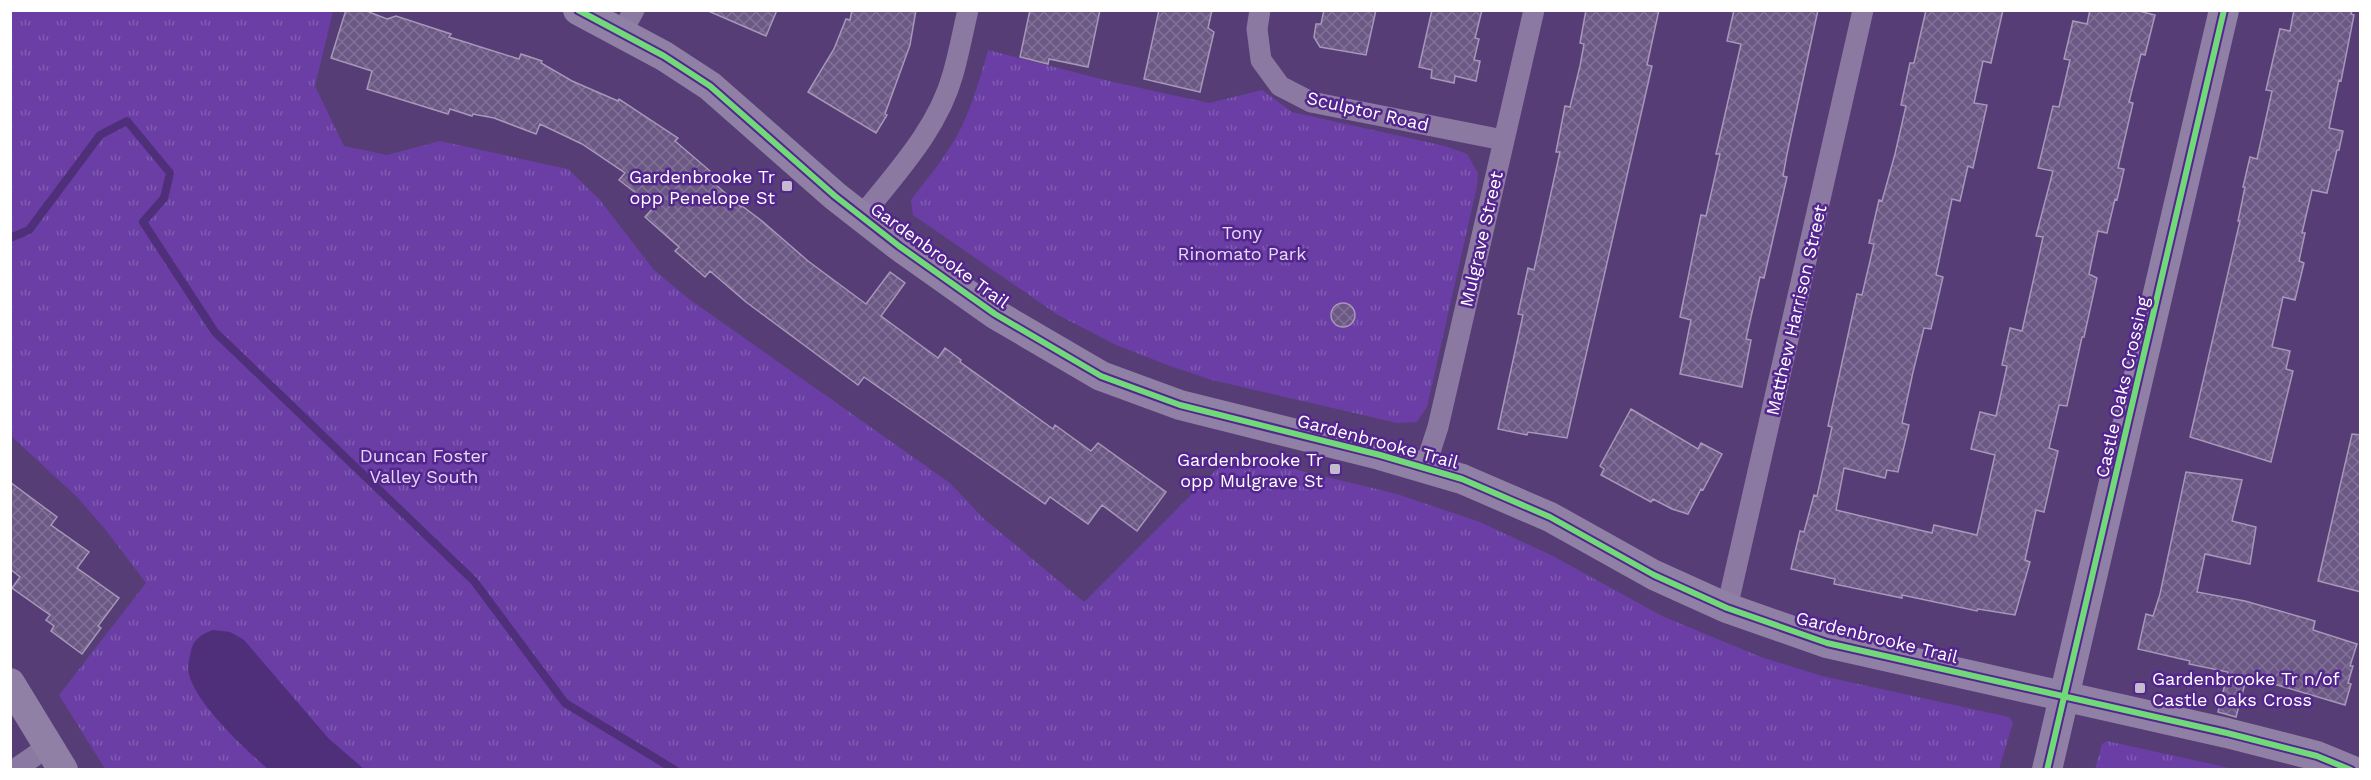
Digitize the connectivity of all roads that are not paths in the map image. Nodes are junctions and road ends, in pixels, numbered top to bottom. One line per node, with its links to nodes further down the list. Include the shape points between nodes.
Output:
1 (578, 10): 7 (street, Gardenbrooke Trail)
2 (968, 10): 9 (street, via 953,75 935,118)
3 (1260, 10): 8 (street, Sculptor Road, via 1257,29 1261,60 1280,86 1311,102)
4 (1533, 10): 8 (street, Mulgrave Street)
5 (1863, 10): 11 (street, Matthew Harrison Street)
6 (2224, 10): 13 (street, Castle Oaks Crossing)
7 (628, 21): 9 (street, Gardenbrooke Trail, via 664,56 710,86)
8 (1503, 140): 10 (street, Mulgrave Street, via 1438,427)
9 (861, 217): 10 (street, Gardenbrooke Trail, via 995,314 1101,376 1180,405)
10 (1425, 467): 11 (street, Gardenbrooke Trail, via 1540,512 1654,574)
11 (1727, 608): 13 (street, Gardenbrooke Trail, via 1827,643)
12 (10, 683): 15 (street)
13 (2065, 696): 17 (street, Castle Oaks Crossing); 18 (street, Gardenbrooke Trail, via 2317,756)
14 (2361, 753): 18 (street)
15 (56, 758): 16 (street)
16 (14, 770)
17 (2047, 770)
18 (2352, 770)

